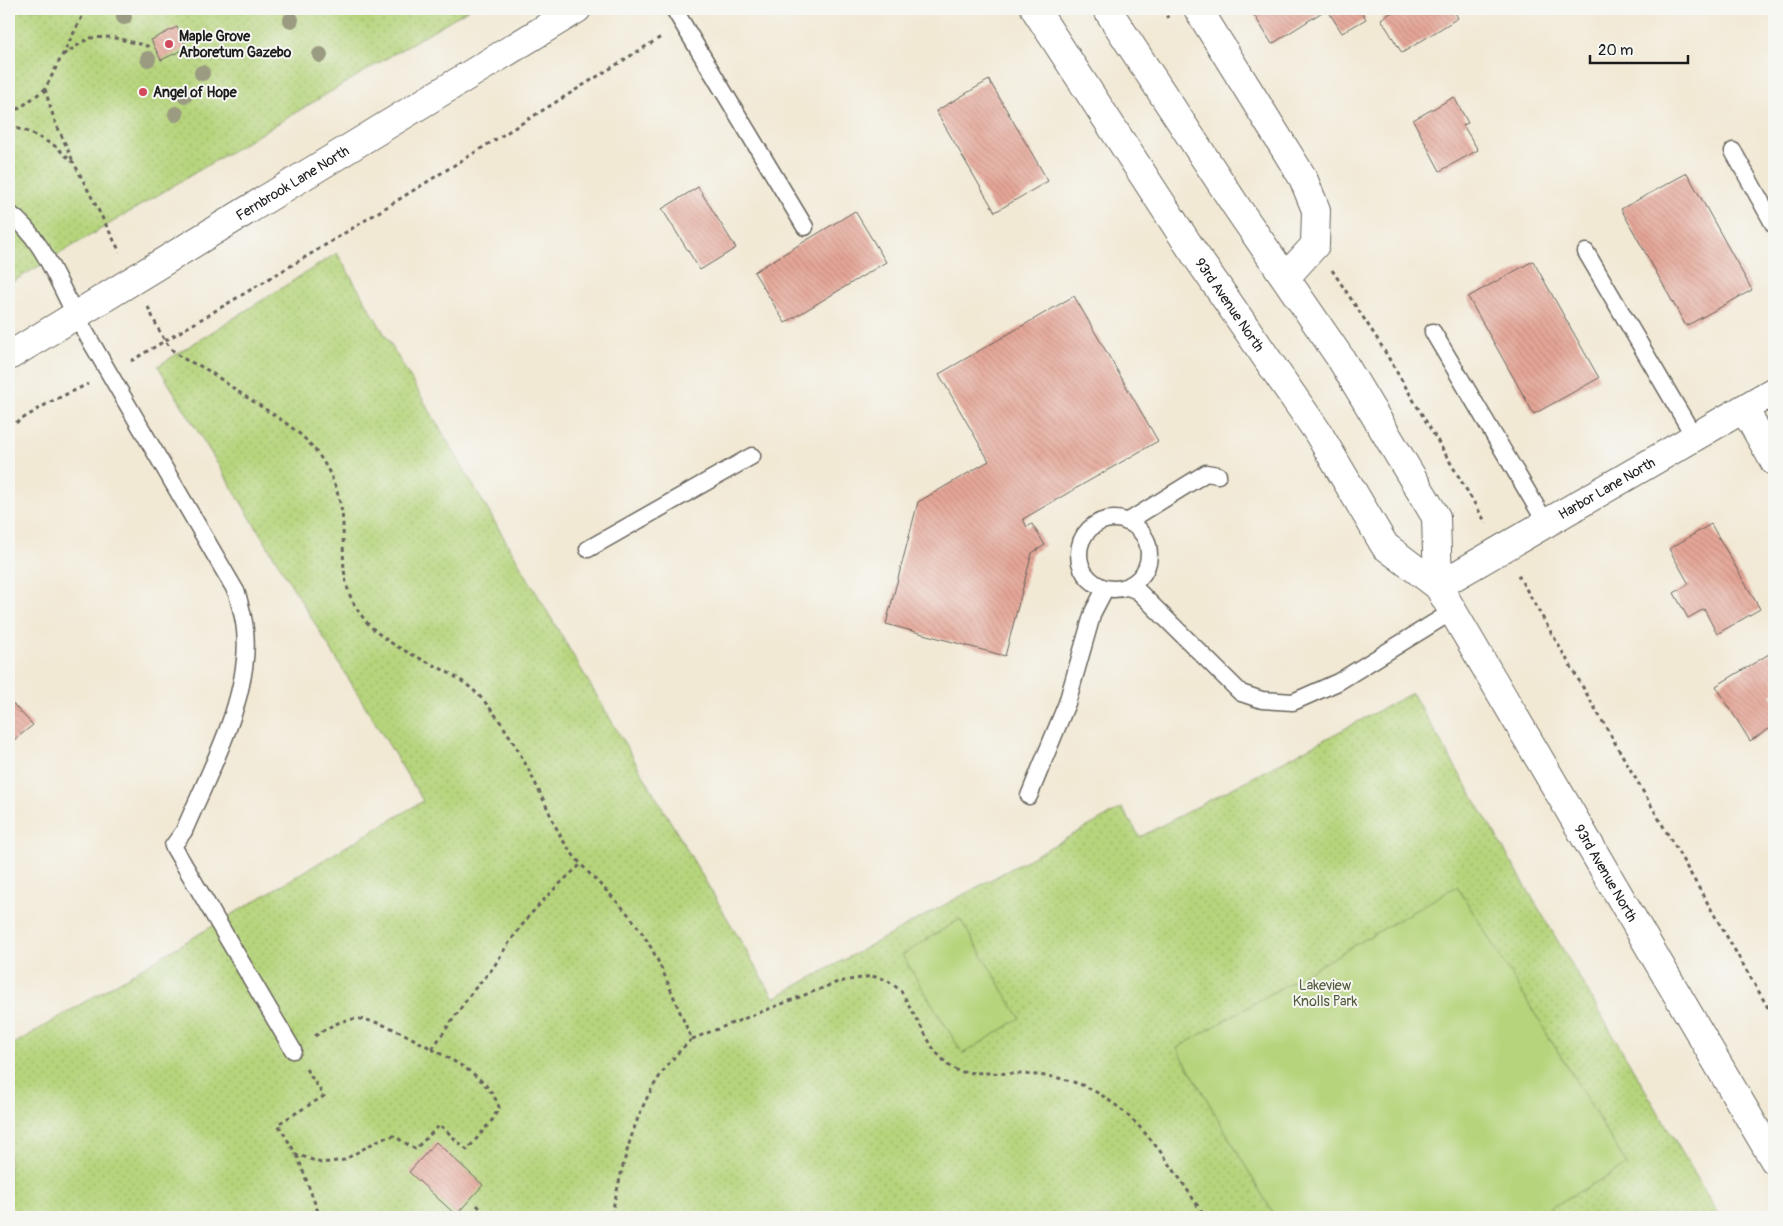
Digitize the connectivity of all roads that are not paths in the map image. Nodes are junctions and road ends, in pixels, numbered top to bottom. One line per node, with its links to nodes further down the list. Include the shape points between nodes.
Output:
1 (577, 9): 12 (main road, Fernbrook Lane North)
2 (674, 9): 9 (lane)
3 (1035, 9): 24 (main road, 93rd Avenue North, via 1190,247 1317,430 1385,546)
4 (1107, 9): 11 (main road, 93rd Avenue North)
5 (1198, 9): 11 (main road, via 1303,178 1316,210 1315,245)
6 (1733, 151): 8 (lane)
7 (9, 212): 12 (lane, via 20,220 42,252)
8 (1774, 225)
9 (805, 227)
10 (1586, 252): 17 (lane)
11 (1286, 277): 24 (main road, 93rd Avenue North, via 1341,359 1436,517)
12 (76, 316): 14 (main road, Fernbrook Lane North); 29 (lane, via 237,593 246,630 245,669 237,704 184,832 173,846)
13 (1433, 332): 22 (lane)
14 (9, 356)
15 (1774, 391): 16 (main road, Harbor Lane North)
16 (1744, 409): 17 (main road, Harbor Lane North); 19 (main road)
17 (1695, 438): 22 (main road, Harbor Lane North)
18 (752, 456): 23 (lane)
19 (1774, 461)
20 (1218, 474): 21 (lane, via 1206,473)
21 (1128, 522): 25 (lane, via 1138,528 1149,548 1145,572); 26 (lane, via 1116,519 1094,525 1080,543 1078,554 1086,576)
22 (1546, 523): 24 (main road, Harbor Lane North)
23 (588, 549)
24 (1438, 586): 27 (main road, 93rd Avenue North)
25 (1128, 587): 26 (lane); 27 (lane, via 1138,591 1241,693 1262,700 1293,702 1338,682)
26 (1105, 589): 28 (lane, via 1093,612 1067,703)
27 (1453, 611): 30 (main road, 93rd Avenue North)
28 (1029, 796)
29 (293, 1050)
30 (1774, 1160)

